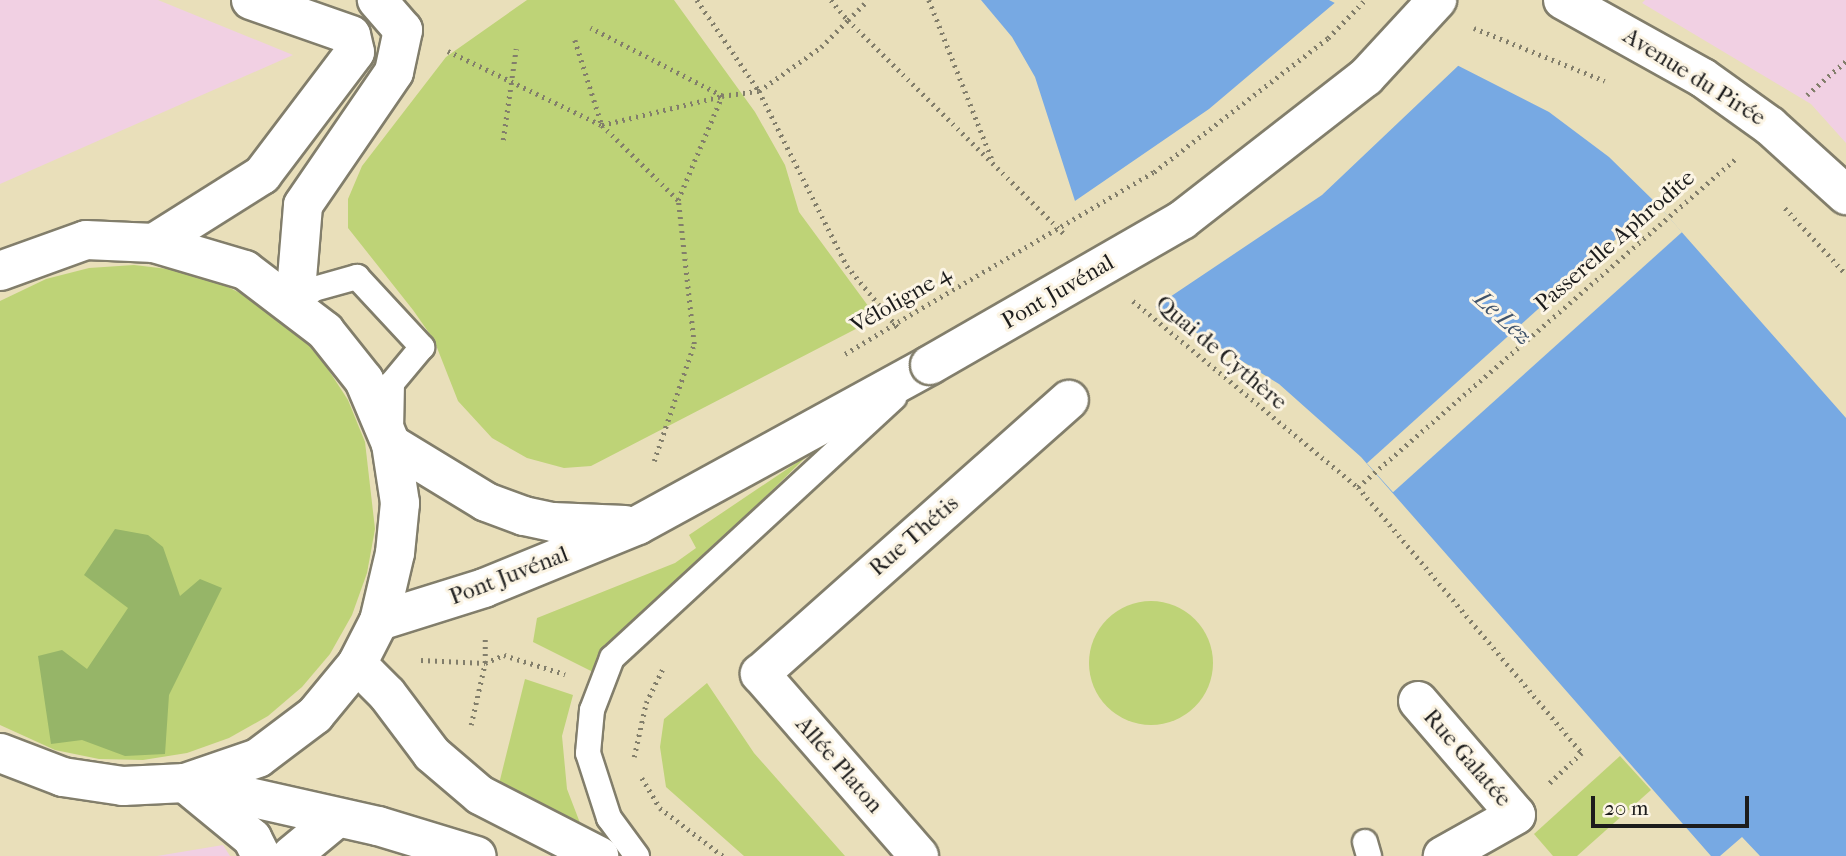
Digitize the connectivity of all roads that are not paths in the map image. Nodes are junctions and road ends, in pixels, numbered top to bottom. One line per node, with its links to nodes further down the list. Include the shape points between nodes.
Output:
1 (251, 0): 6 (main road, via 351,35 355,52 262,175)
2 (377, 0): 8 (main road, via 403,30 394,72 303,205)
3 (1563, 0): 5 (main road, Avenue du Pirée, via 1703,78 1770,126)
4 (1450, 11): 9 (main road, Pont Juvénal, bridge, via 1182,220)
5 (1846, 195)
6 (153, 243): 7 (main road, via 86,240); 8 (main road, via 245,270)
7 (0, 271)
8 (295, 303): 11 (main road, via 365,380); 11 (lane, via 314,289 357,277 422,347 392,383)
9 (930, 365): 12 (main road, Pont Juvénal); 24 (lane, via 612,658 592,710 588,753 609,818)
10 (1069, 400): 15 (main road, Rue Thétis)
11 (391, 444): 12 (main road, Pont Juvénal, via 486,502 524,516 553,523); 13 (main road, via 400,503 396,553)
12 (638, 525): 13 (main road, Pont Juvénal, via 484,588)
13 (379, 621): 14 (main road)
14 (357, 664): 18 (main road, via 315,715 258,758); 23 (main road, via 387,694 432,754 480,795)
15 (760, 674): 25 (main road, Allée Platon)
16 (1418, 701): 26 (main road, Rue Galatée, via 1523,822)
17 (5, 758): 18 (main road, via 63,777 123,786)
18 (185, 783): 19 (main road); 20 (main road, via 252,838)
19 (337, 818): 21 (main road); 22 (main road)
20 (261, 856)
21 (291, 856)
22 (477, 856)
23 (599, 856)
24 (638, 856)
25 (919, 856)
26 (1443, 856)

